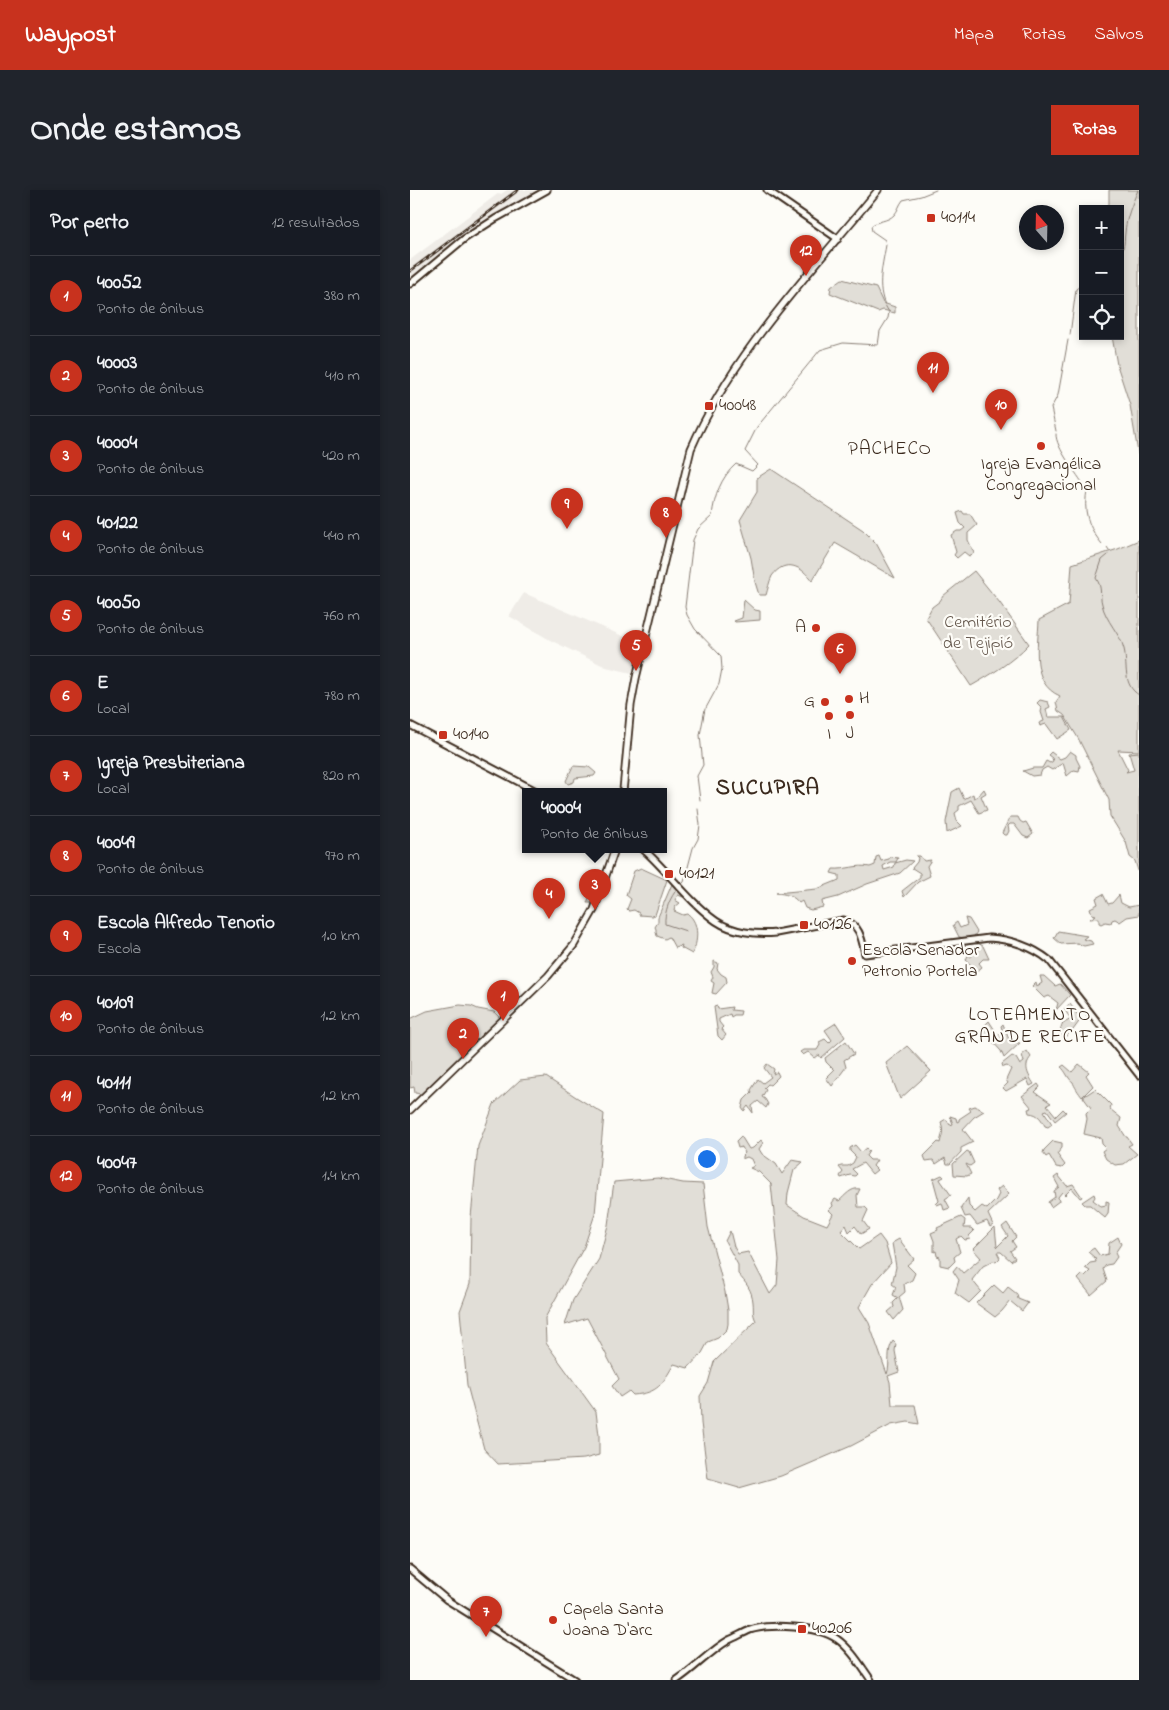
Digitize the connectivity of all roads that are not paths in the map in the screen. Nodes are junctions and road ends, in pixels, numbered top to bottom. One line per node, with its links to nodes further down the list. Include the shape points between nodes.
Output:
1 (548, 190): 5 (main road, via 464,240)
2 (767, 190): 4 (main road)
3 (878, 190): 4 (main road)
4 (838, 239): 8 (main road, via 743,357 696,436 631,705)
5 (410, 284)
6 (410, 725): 7 (main road)
7 (530, 788)
8 (623, 788)
9 (614, 853): 12 (main road, via 594,910 574,945 548,976)
10 (647, 853): 11 (main road, via 716,921 743,931 766,934 838,920 848,921 858,929 865,954 989,938 1030,948 1049,960)
11 (1139, 1075)
12 (410, 1110)
13 (410, 1569): 14 (main road, via 447,1600)
14 (575, 1680)
15 (677, 1680): 16 (main road, via 730,1640 749,1630 766,1628 806,1629 833,1636 845,1646)
16 (871, 1680)

